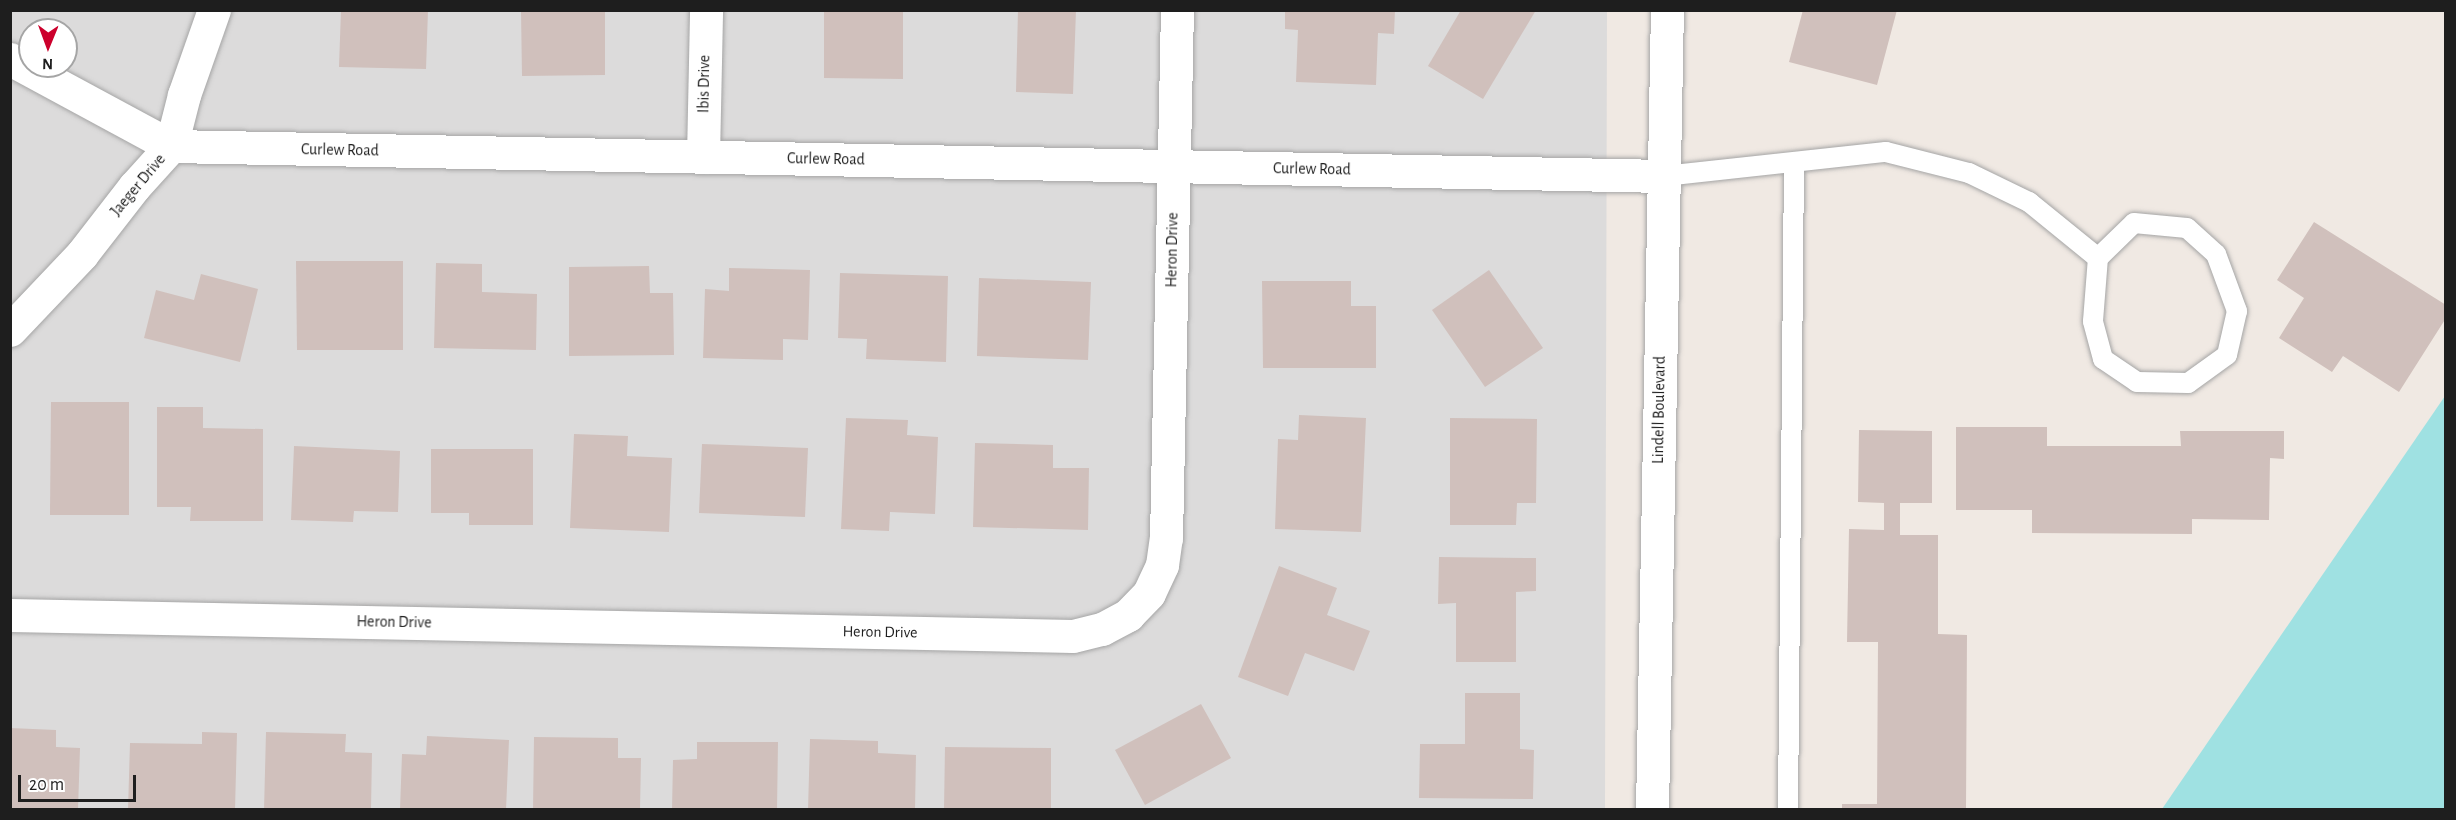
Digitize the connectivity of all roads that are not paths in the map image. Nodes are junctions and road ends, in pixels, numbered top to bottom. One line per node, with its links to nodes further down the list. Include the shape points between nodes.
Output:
1 (214, 10): 6 (street, Jaeger Drive)
2 (706, 10): 7 (street, Ibis Drive)
3 (1178, 10): 9 (street, Heron Drive)
4 (1666, 10): 10 (street, Lindell Boulevard)
5 (10, 59): 6 (street, Curlew Road)
6 (171, 146): 7 (street, Curlew Road); 12 (street, Jaeger Drive, via 134,186 82,254)
7 (703, 157): 9 (street, Curlew Road)
8 (1794, 163): 10 (lane); 11 (lane, via 1886,152 1969,173 2029,202); 15 (lane)
9 (1174, 166): 10 (street, Curlew Road); 13 (street, Heron Drive, via 1166,538 1162,565 1149,592 1128,615 1102,629 1061,636)
10 (1664, 176): 14 (street, Lindell Boulevard)
11 (2098, 258): 11 (lane, via 2093,321 2103,359 2137,382 2188,383 2227,355 2237,311 2216,254 2187,228 2134,223)
12 (10, 330)
13 (10, 615)
14 (1652, 810)
15 (1788, 810)

